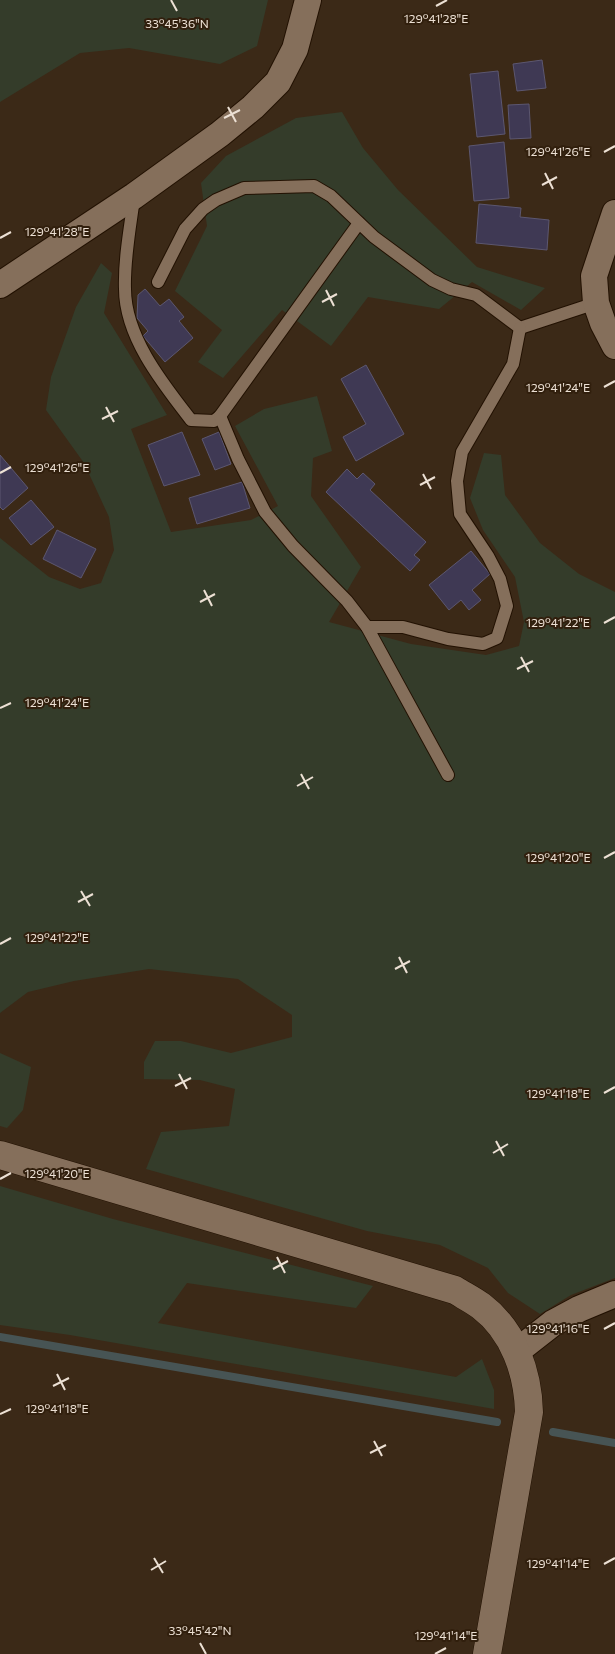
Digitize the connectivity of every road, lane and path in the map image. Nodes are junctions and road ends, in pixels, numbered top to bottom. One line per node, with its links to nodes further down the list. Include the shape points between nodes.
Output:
1 (308, 0): 2 (street, via 295,49 278,82 220,134)
2 (134, 196): 6 (street); 10 (lane, via 124,290 130,326 167,389 191,420 214,421)
3 (615, 213): 7 (street, via 594,276)
4 (359, 223): 5 (lane, via 331,196 314,186 244,188 203,209 185,229); 8 (lane, via 432,280 476,295); 10 (lane)
5 (158, 282)
6 (0, 285)
7 (596, 303): 8 (lane); 9 (street)
8 (520, 328): 11 (lane, via 513,364 462,452 457,481 460,514 488,556 500,579 508,606 497,638 484,644 448,639 403,627)
9 (615, 346)
10 (220, 416): 11 (lane, via 265,512)
11 (367, 627): 12 (lane)
12 (448, 775)
13 (0, 1155): 15 (street, via 455,1290 482,1307 501,1327)
14 (615, 1294): 15 (street, via 553,1323)
15 (516, 1352): 16 (street, via 528,1392 529,1412)
16 (487, 1654)

